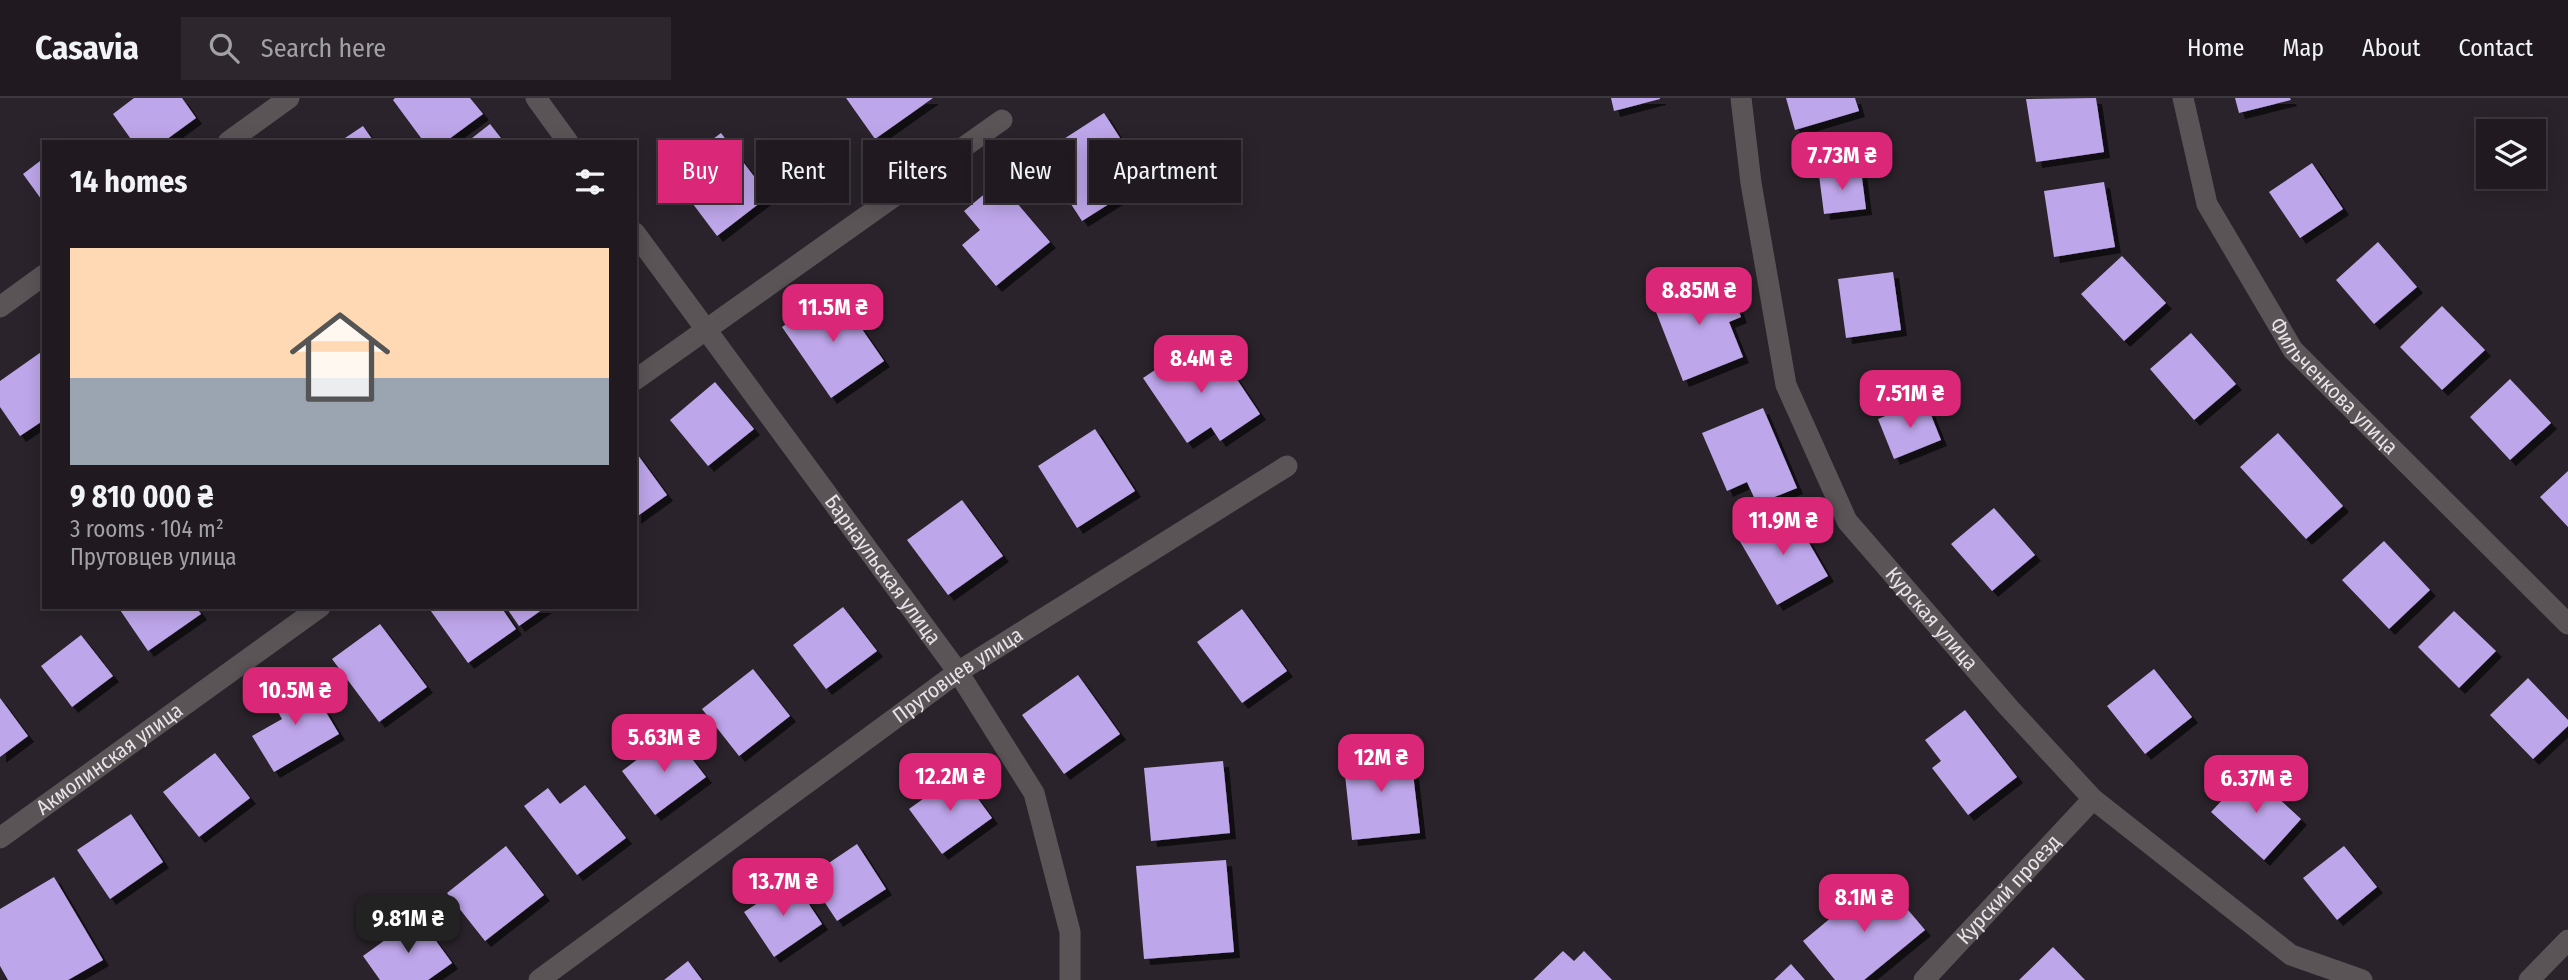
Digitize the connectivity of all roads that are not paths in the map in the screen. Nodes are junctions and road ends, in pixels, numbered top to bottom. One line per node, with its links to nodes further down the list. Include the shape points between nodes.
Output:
1 (289, 98): 6 (street)
2 (536, 98): 7 (street)
3 (1741, 98): 17 (street, Курская улица, via 1786,384 1847,521)
4 (2183, 98): 15 (street, Фильченкова улица, via 2207,204 2293,350)
5 (1002, 120): 11 (street)
6 (231, 140)
7 (567, 140)
8 (637, 236): 11 (street, Барнаульская улица)
9 (42, 276): 10 (street)
10 (0, 307)
11 (706, 329): 12 (street); 16 (street, Барнаульская улица)
12 (637, 379)
13 (1287, 466): 16 (street, Прутовцев улица)
14 (317, 609): 18 (street, Акмолинская улица)
15 (2568, 624)
16 (958, 673): 20 (street, Прутовцев улица); 21 (street, Барнаульская улица, via 1034,793 1070,932)
17 (2093, 799): 22 (street, Курский проезд); 23 (street, Курская улица, via 2291,955)
18 (0, 838)
19 (2568, 940): 24 (street)
20 (539, 980)
21 (1070, 980)
22 (1924, 980)
23 (2362, 980)
24 (2529, 980)

